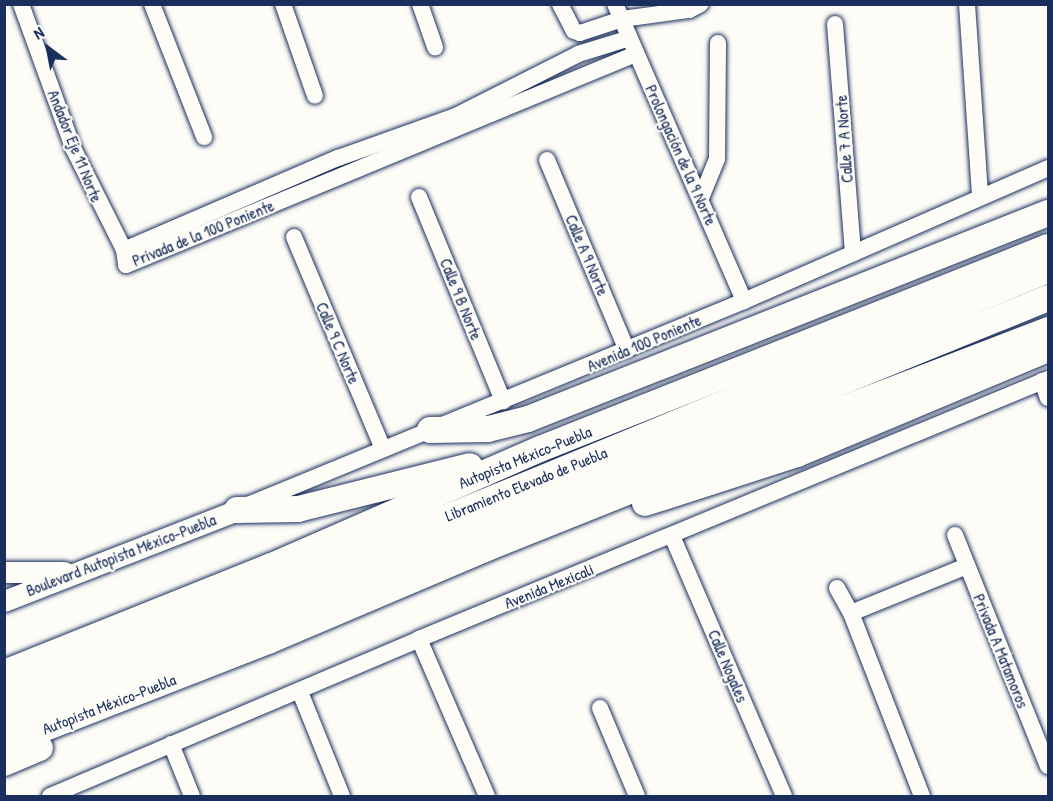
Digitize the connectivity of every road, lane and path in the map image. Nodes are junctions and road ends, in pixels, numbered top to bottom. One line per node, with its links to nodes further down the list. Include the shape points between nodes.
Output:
1 (21, 4): 24 (street, Andador Eje 11 Norte, via 73,148)
2 (152, 4): 15 (street)
3 (283, 4): 14 (street)
4 (420, 4): 12 (street)
5 (560, 4): 8 (street, via 574,31 580,33)
6 (701, 4): 8 (street, via 689,10)
7 (967, 4): 19 (street)
8 (619, 9): 10 (street, Prolongación de la 9 Norte)
9 (835, 24): 25 (street, Calle 7 A Norte)
10 (630, 38): 13 (street, Prolongación de la 9 Norte); 24 (street, Privada de la 100 Poniente, via 578,54 456,116 338,158)
11 (718, 43): 20 (street, via 717,159)
12 (435, 47)
13 (636, 54): 20 (street, Prolongación de la 9 Norte); 24 (street, Privada de la 100 Poniente, via 126,266)
14 (315, 96)
15 (204, 137)
16 (547, 160): 31 (street, Calle A 9 Norte)
17 (1048, 168): 19 (street, Avenida 100 Poniente)
18 (419, 197): 34 (street, Calle 9 B Norte)
19 (980, 197): 25 (street, Avenida 100 Poniente)
20 (700, 198): 28 (street, Prolongación de la 9 Norte)
21 (1048, 213): 35 (highway, via 547,412 488,429)
22 (294, 237): 36 (street, Calle 9 C Norte)
23 (1048, 247): 37 (highway, Autopista México-Puebla)
24 (124, 250)
25 (853, 254): 28 (street, Avenida 100 Poniente)
26 (1048, 270): 52 (highway, Libramiento Elevado de Puebla)
27 (1048, 298): 54 (highway, Libramiento Elevado de Puebla)
28 (744, 301): 31 (street, Avenida 100 Poniente)
29 (1048, 330): 45 (highway, Autopista México-Puebla, via 642,486)
30 (1048, 349): 45 (highway, via 797,454 728,474)
31 (627, 350): 34 (street, Avenida 100 Poniente)
32 (1045, 380): 33 (street); 40 (street, Avenida Mexicali)
33 (1048, 398)
34 (503, 401): 35 (street, Avenida 100 Poniente)
35 (430, 430): 36 (street, Avenida 100 Poniente)
36 (383, 449): 38 (street, Avenida 100 Poniente)
37 (540, 449): 38 (highway, via 298,509); 50 (highway, Autopista México-Puebla, via 272,566)
38 (237, 510): 43 (main road, Boulevard Autopista México-Puebla)
39 (955, 534): 41 (street, Privada A Matamoros)
40 (672, 537): 48 (street, Avenida Mexicali); 64 (street, Calle Nogales)
41 (967, 566): 47 (street); 58 (street, Privada A Matamoros)
42 (4, 572): 43 (main road)
43 (77, 572): 46 (main road, Boulevard Autopista México-Puebla)
44 (837, 588): 47 (street)
45 (369, 600): 49 (highway, Autopista México-Puebla)
46 (4, 601)
47 (851, 613): 65 (street)
48 (419, 639): 51 (street, Avenida Mexicali); 59 (street)
49 (268, 641): 55 (highway, Autopista México-Puebla); 57 (highway, via 241,660)
50 (4, 673)
51 (300, 692): 56 (street, Avenida Mexicali); 62 (street)
52 (4, 700)
53 (600, 708): 63 (street)
54 (4, 722)
55 (4, 744)
56 (171, 744): 60 (street, Avenida Mexicali); 61 (street)
57 (4, 764)
58 (1048, 766)
59 (483, 794)
60 (50, 796)
61 (192, 796)
62 (342, 796)
63 (637, 796)
64 (784, 796)
65 (922, 796)

